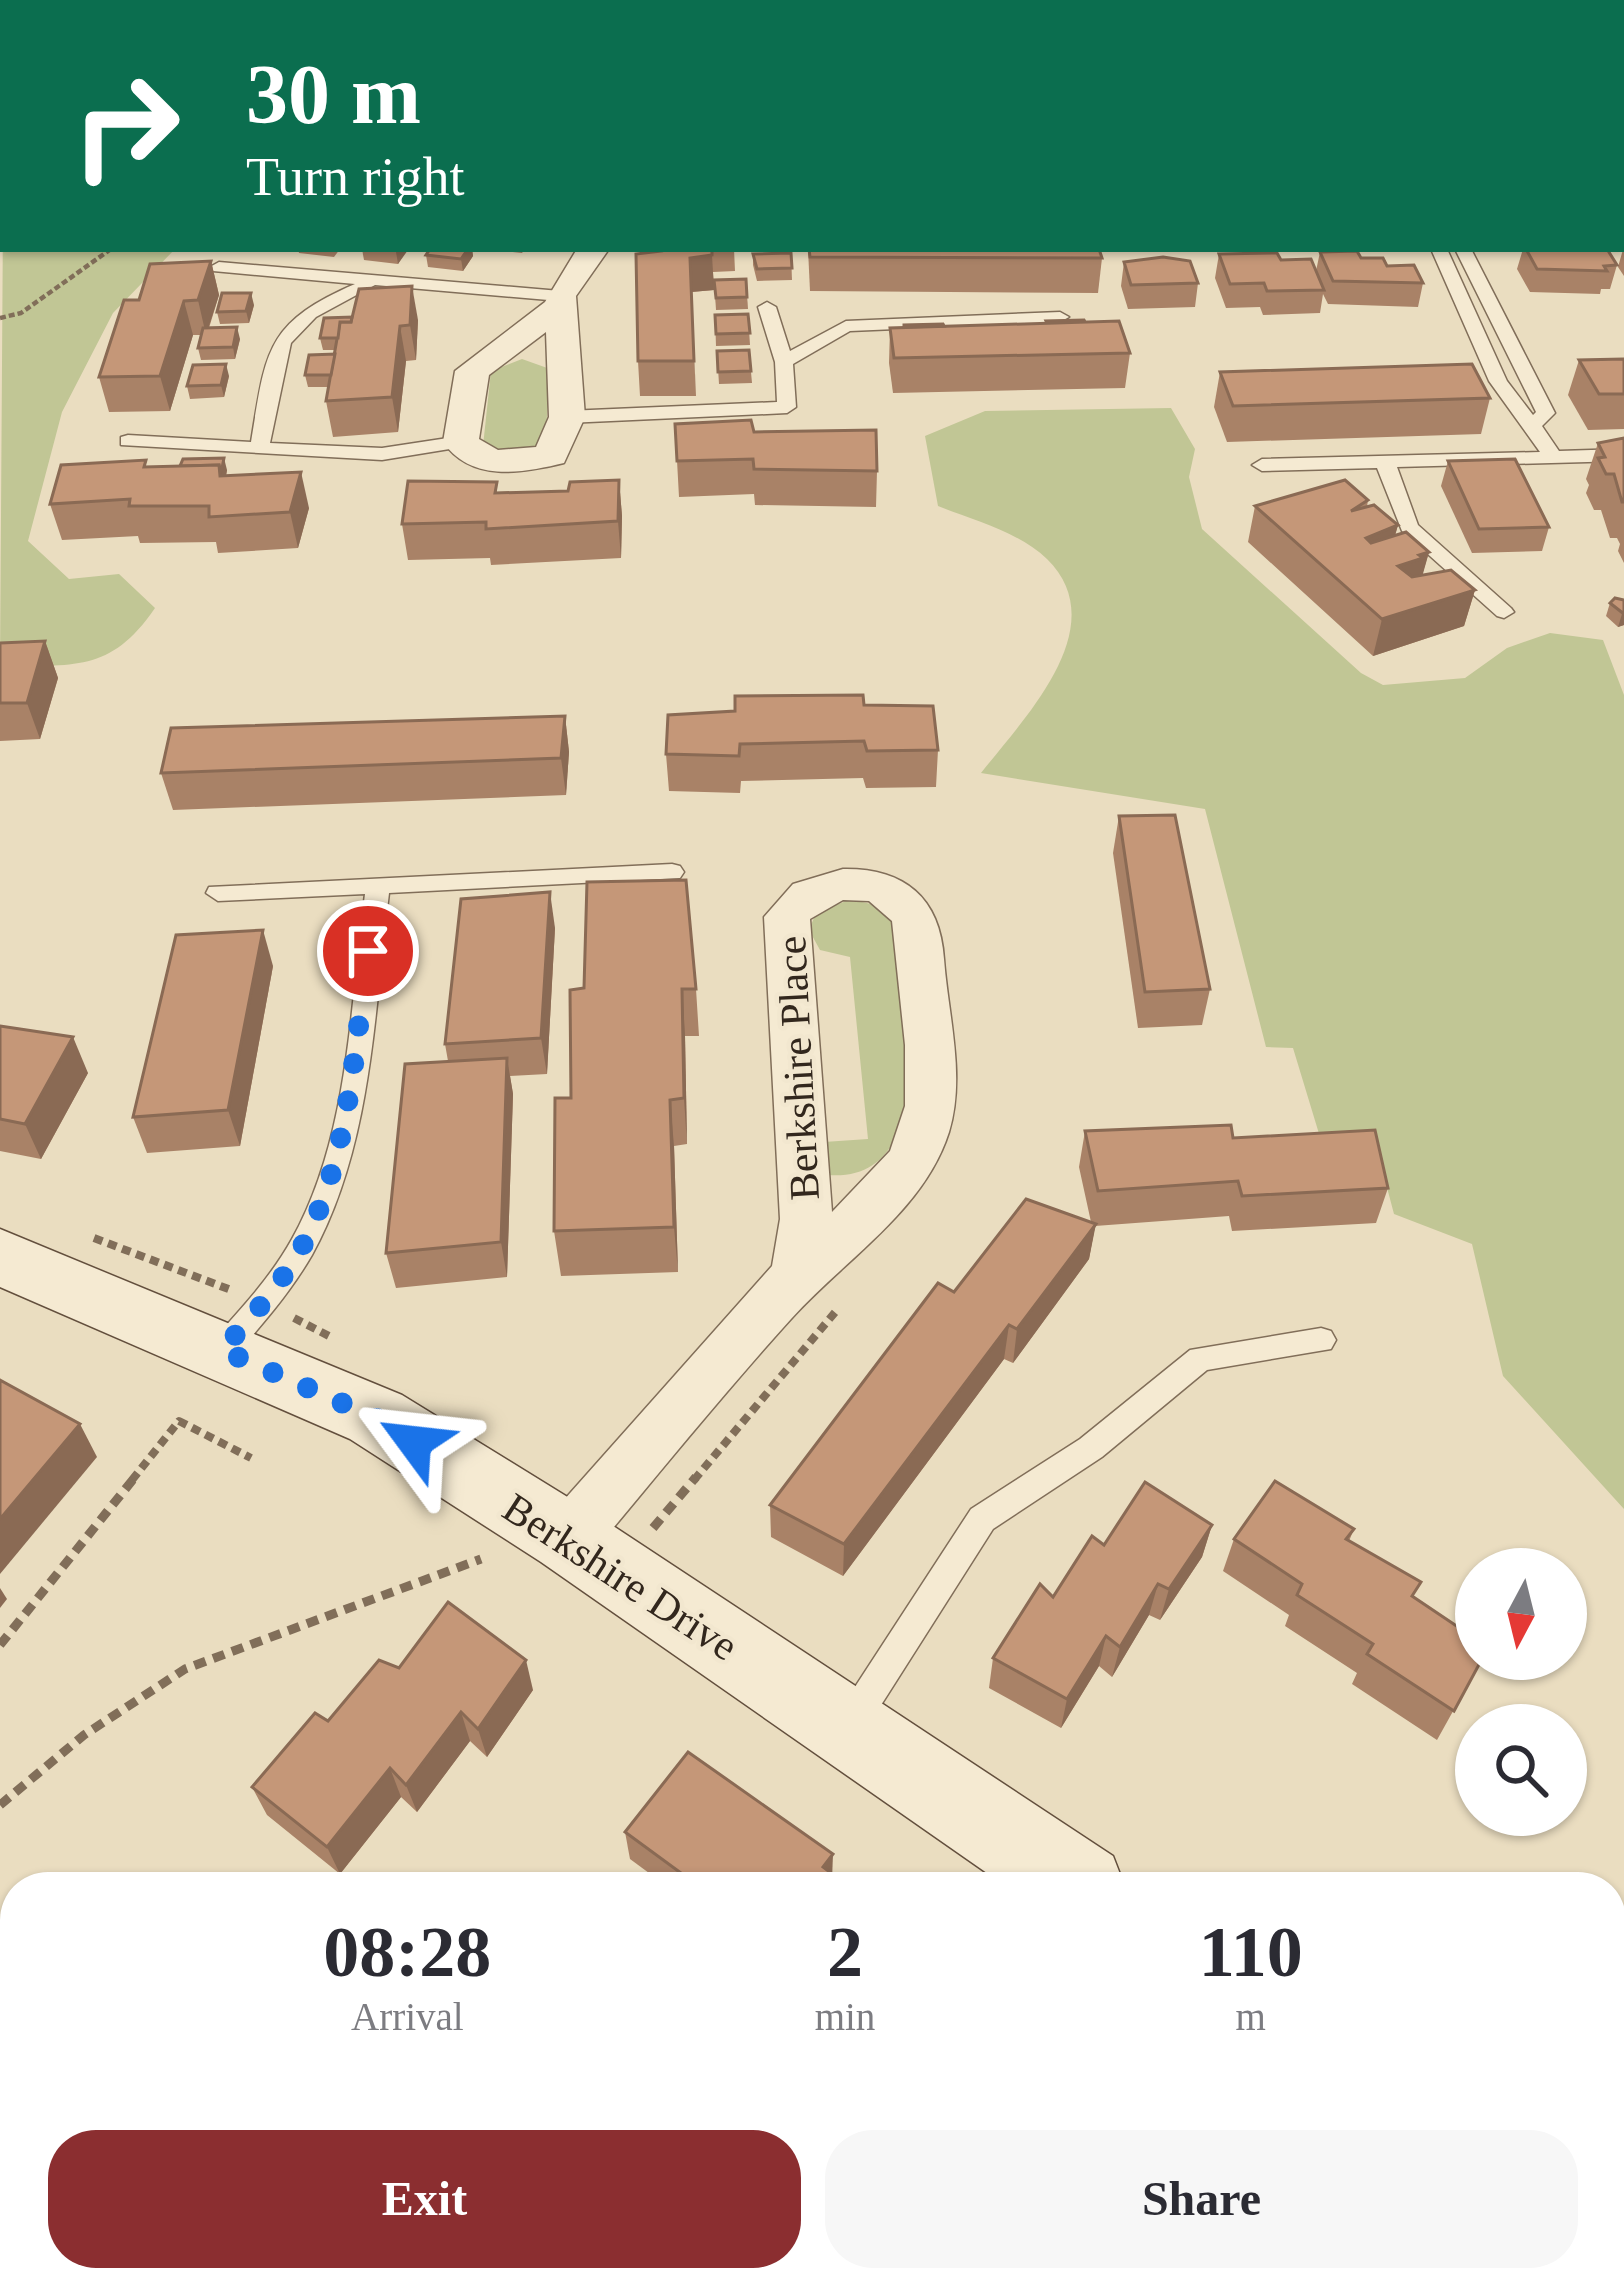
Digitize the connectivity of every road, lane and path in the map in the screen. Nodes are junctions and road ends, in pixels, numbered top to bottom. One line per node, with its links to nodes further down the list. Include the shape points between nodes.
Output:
1 (107, 252): 10 (path, via 21,313)
2 (591, 252): 7 (street)
3 (1440, 252): 13 (lane)
4 (1464, 252): 11 (lane)
5 (219, 267): 6 (lane)
6 (376, 281): 7 (lane); 18 (lane, via 309,308 277,346)
7 (561, 300): 14 (street); 17 (street, via 472,371)
8 (767, 307): 12 (lane)
9 (1060, 317): 12 (lane, via 846,326)
10 (0, 318)
11 (1516, 360): 13 (lane); 15 (lane, via 1546,413)
12 (784, 362): 14 (lane, via 787,407)
13 (1488, 362): 15 (lane, via 1517,414)
14 (567, 417): 17 (street, via 551,455 508,465 476,458)
15 (1535, 423): 20 (lane)
16 (128, 442): 18 (lane)
17 (461, 442): 18 (lane, via 382,454)
18 (260, 446)
19 (1624, 454): 20 (lane)
20 (1552, 457): 21 (lane)
21 (1385, 462): 22 (lane); 23 (lane, via 1408,527)
22 (1262, 465)
23 (1504, 612)
24 (672, 872): 25 (lane)
25 (378, 887): 26 (lane); 31 (lane, via 357,1058 332,1167 310,1232)
26 (218, 893)
27 (85, 1235): 31 (path)
28 (0, 1257): 31 (street, Berkshire Drive)
29 (798, 1275): 29 (street, Berkshire Place, via 905,1170 932,1098 914,917 889,892 862,885 810,893 787,917 806,1219); 35 (street, Berkshire Place)
30 (844, 1302): 36 (path, via 653,1528)
31 (243, 1327): 32 (path); 35 (street, Berkshire Drive)
32 (332, 1338)
33 (1321, 1340): 39 (lane, via 1200,1359 1090,1448 982,1519)
34 (251, 1458): 38 (path, via 179,1421)
35 (568, 1538): 39 (street, Berkshire Drive)
36 (672, 1540)
37 (481, 1559): 40 (path, via 185,1670 84,1735)
38 (0, 1645)
39 (848, 1728): 41 (street, Berkshire Drive)
40 (0, 1805)
41 (1060, 1872)

